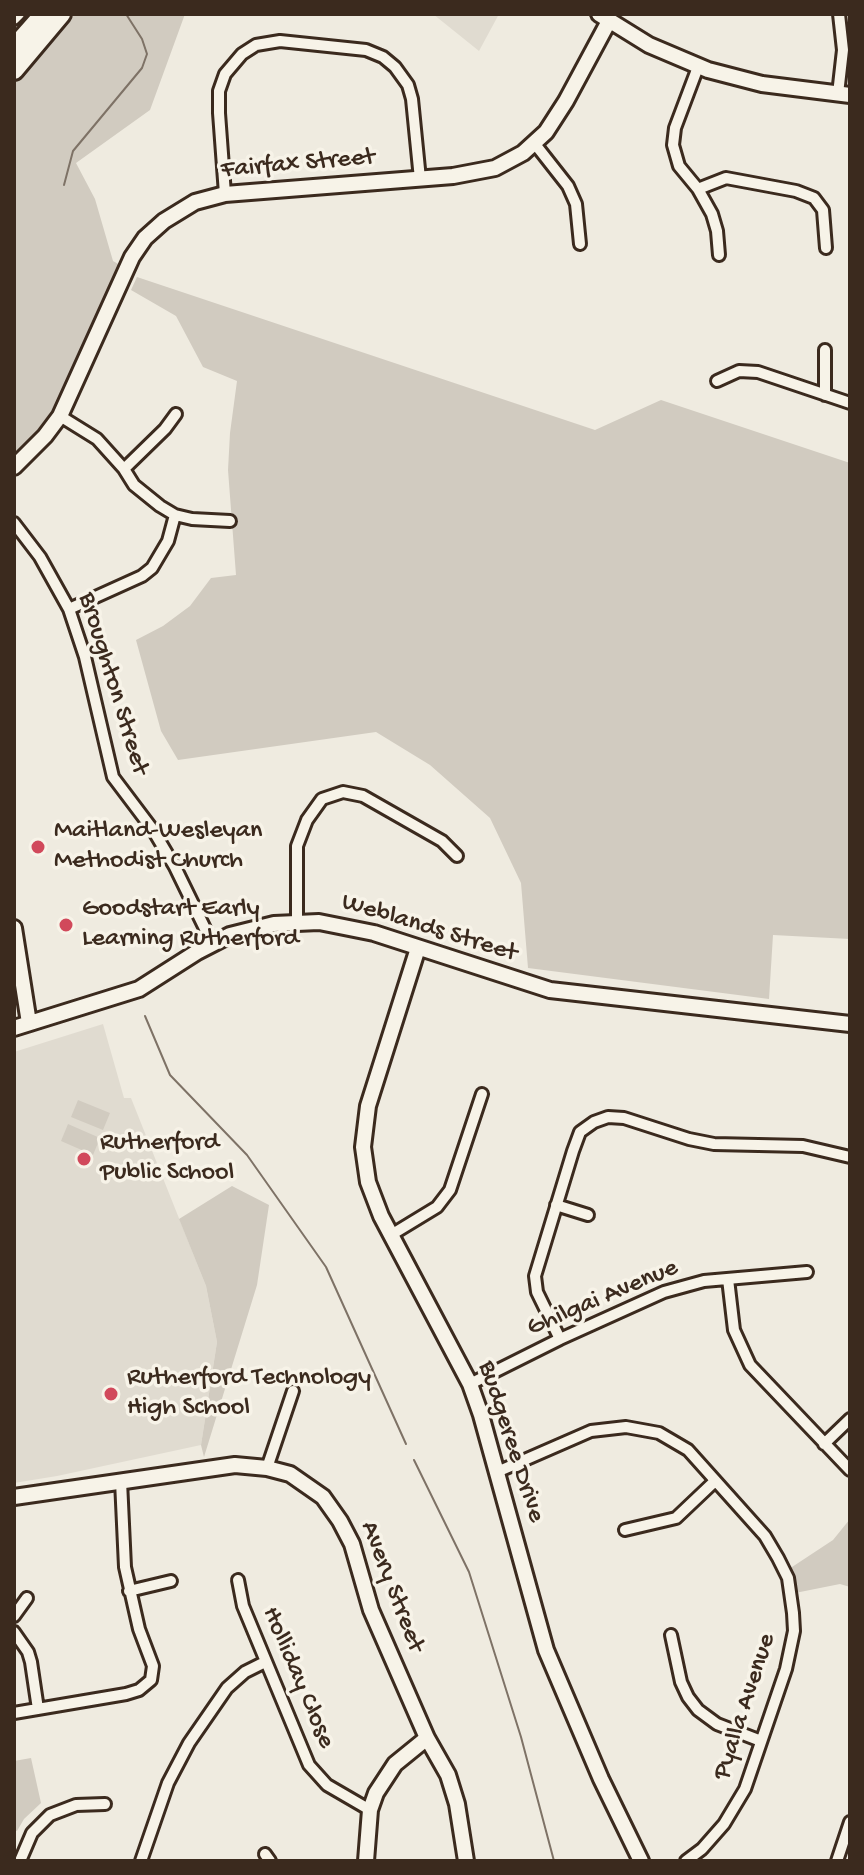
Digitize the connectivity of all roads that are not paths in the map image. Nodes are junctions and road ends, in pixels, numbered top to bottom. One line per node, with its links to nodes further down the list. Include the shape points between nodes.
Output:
1 (19, 14): 6 (street)
2 (44, 14): 7 (highway)
3 (61, 14): 7 (highway)
4 (839, 14): 9 (street)
5 (604, 17): 8 (street); 10 (street, Fairfax Street, via 560,111)
6 (14, 19)
7 (16, 61)
8 (698, 67): 9 (street, via 762,84); 12 (street, via 673,145 679,166)
9 (844, 94)
10 (535, 144): 11 (street, Fairfax Street, via 485,171); 14 (street, via 568,186 576,204)
11 (420, 179): 13 (street, Fairfax Street); 13 (street, via 411,95 395,67 366,50 280,41 256,45 225,74 219,113)
12 (698, 189): 15 (street, via 726,178 814,198 823,210); 16 (street, via 712,214)
13 (225, 194): 22 (street, Fairfax Street, via 174,214 138,248)
14 (580, 244)
15 (826, 248)
16 (719, 255)
17 (825, 350): 19 (street)
18 (717, 381): 19 (street, via 739,371 758,372)
19 (825, 395): 20 (street)
20 (850, 403)
21 (176, 414): 24 (street)
22 (60, 416): 23 (street, Fairfax Street); 24 (street, via 97,439)
23 (14, 467)
24 (124, 469): 25 (street, via 147,497)
25 (175, 515): 26 (street); 28 (street, via 152,568)
26 (230, 521)
27 (14, 523): 28 (street, Broughton Street)
28 (69, 609): 32 (street, Broughton Street, via 113,777 153,830)
29 (457, 856): 30 (street, via 442,841 363,796 343,792 322,799 297,846)
30 (297, 922): 32 (street, Weblands Street, via 251,929); 33 (street, Weblands Street, via 354,927)
31 (14, 928): 34 (street)
32 (212, 943): 34 (street, Weblands Street, via 139,989)
33 (418, 948): 35 (street, Weblands Street, via 559,992); 41 (street, Budgeree Drive, via 364,1127 368,1182)
34 (29, 1023): 36 (street, Weblands Street)
35 (850, 1024)
36 (14, 1028)
37 (482, 1094): 41 (street, via 450,1190 437,1207)
38 (850, 1157): 39 (street, via 803,1146 714,1144 608,1117 580,1132)
39 (556, 1205): 40 (street); 44 (street, via 535,1276 537,1292)
40 (588, 1215)
41 (391, 1235): 45 (street, Budgeree Drive)
42 (807, 1272): 43 (street, Ghilgai Avenue)
43 (728, 1279): 44 (street, Ghilgai Avenue, via 664,1292); 48 (street, via 734,1330 750,1365)
44 (560, 1339): 45 (street, Ghilgai Avenue)
45 (470, 1384): 51 (street, Budgeree Drive)
46 (293, 1391): 49 (street)
47 (850, 1419): 48 (street)
48 (824, 1444): 50 (street)
49 (267, 1468): 52 (street, Avery Street, via 235,1465); 66 (street, Avery Street, via 290,1474 323,1497 340,1521 371,1610)
50 (850, 1470)
51 (497, 1472): 53 (street, Pyalla Avenue, via 591,1431 626,1427 659,1433 688,1450); 75 (street, Budgeree Drive, via 546,1650)
52 (121, 1481): 54 (street, Avery Street); 58 (street)
53 (715, 1481): 55 (street, via 676,1518); 67 (street, Pyalla Avenue, via 765,1536 791,1593 794,1631)
54 (14, 1497)
55 (625, 1530)
56 (238, 1580): 63 (street, Holliday Close)
57 (171, 1581): 58 (street)
58 (129, 1591): 64 (street, via 153,1666 145,1687)
59 (27, 1598): 60 (street)
60 (14, 1616)
61 (14, 1632): 64 (street, via 28,1652)
62 (670, 1635): 67 (street, via 681,1682 698,1710 717,1724)
63 (265, 1662): 69 (street, Holliday Close, via 309,1765 327,1785); 72 (street, via 227,1688 189,1743 168,1783)
64 (38, 1709): 65 (street)
65 (14, 1713)
66 (427, 1738): 69 (street, via 395,1764); 74 (street, Avery Street, via 448,1775)
67 (761, 1741): 76 (street, Pyalla Avenue, via 745,1789 724,1824)
68 (105, 1804): 71 (street, via 76,1805 50,1815 32,1833)
69 (370, 1810): 73 (street)
70 (850, 1822): 77 (street)
71 (20, 1861)
72 (141, 1861)
73 (366, 1861)
74 (466, 1861)
75 (641, 1861)
76 (686, 1861)
77 (837, 1861)

